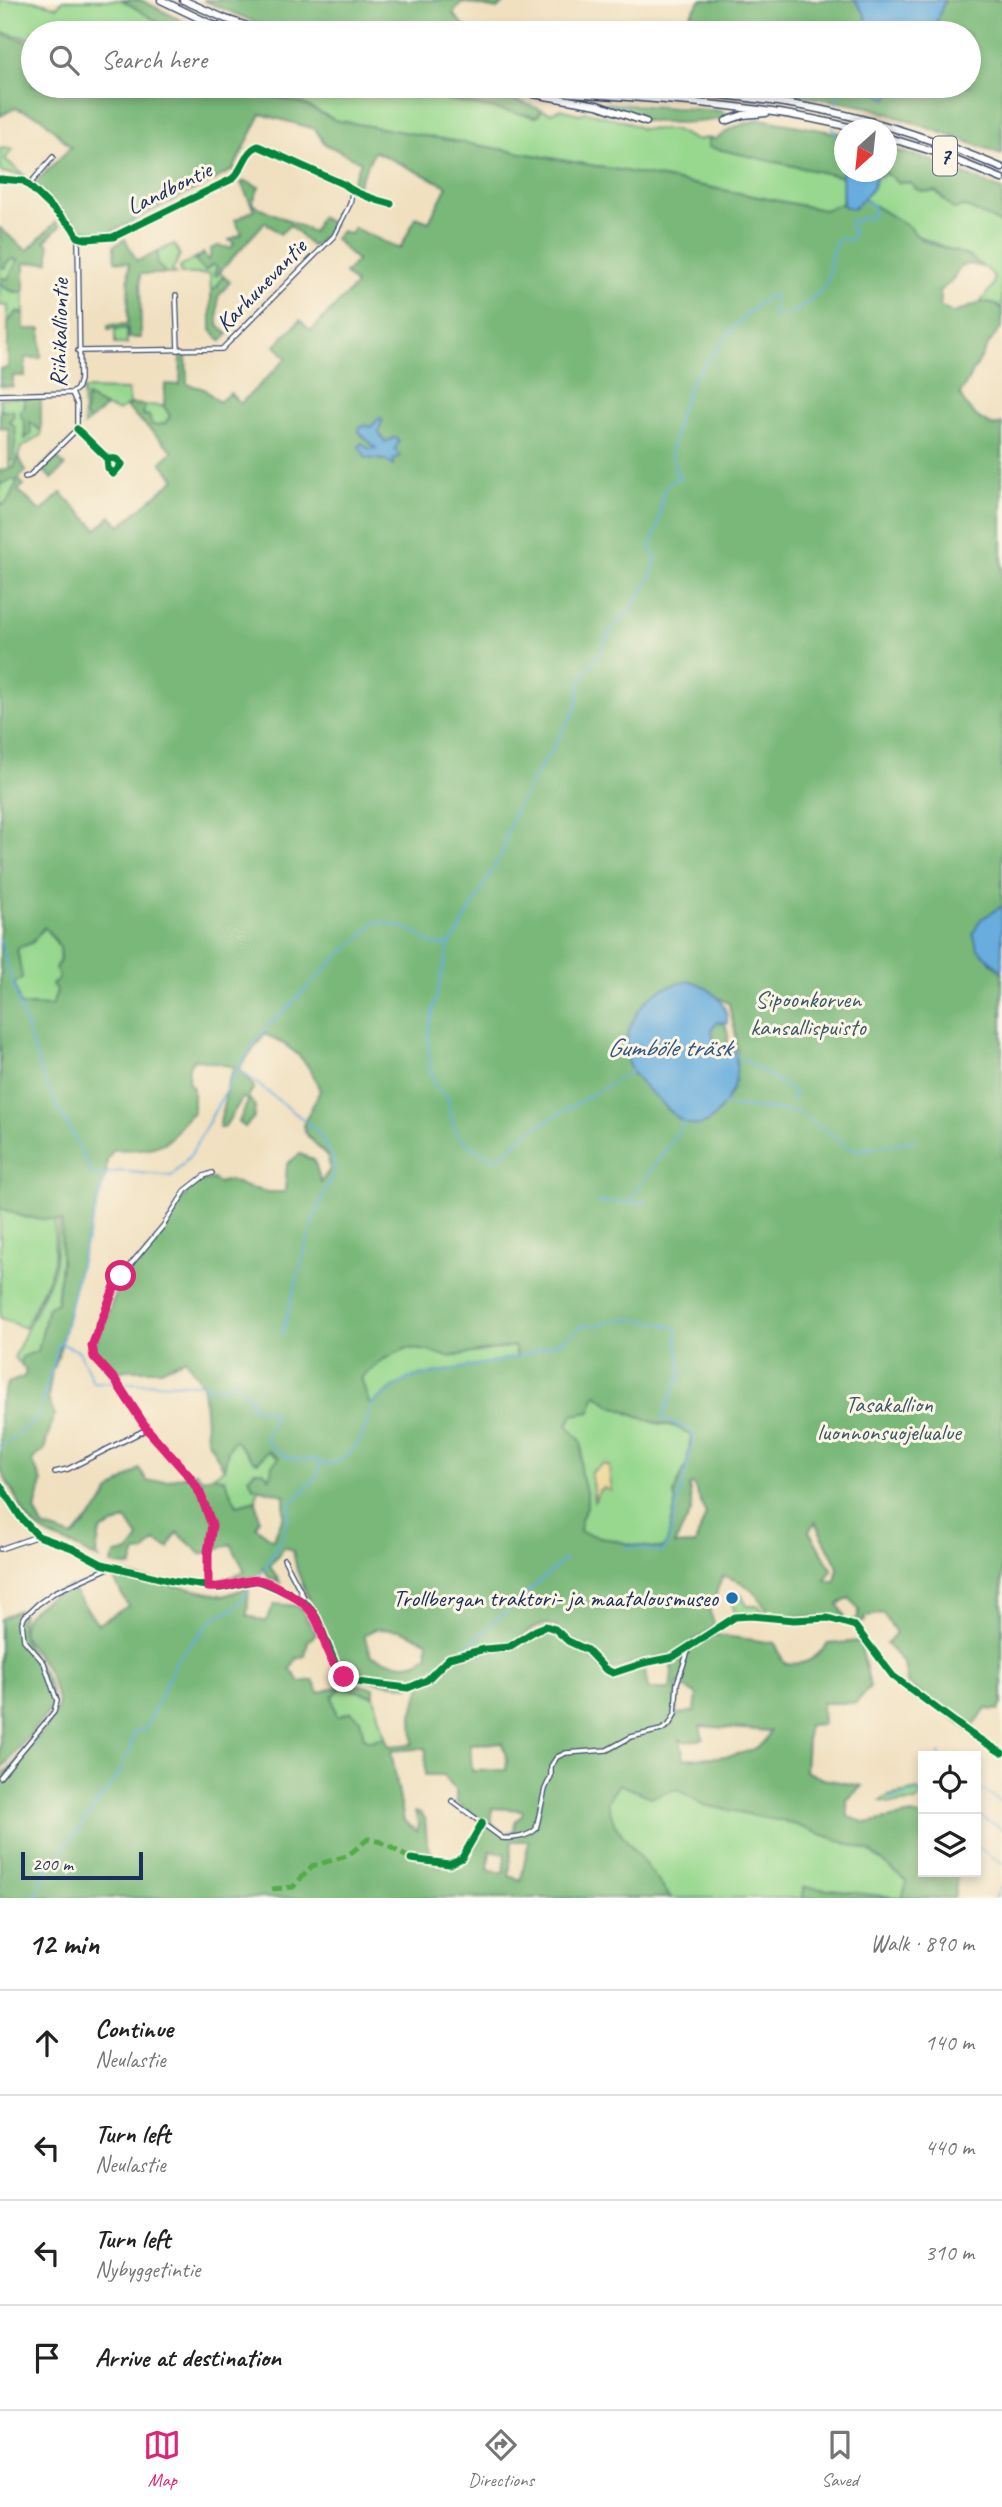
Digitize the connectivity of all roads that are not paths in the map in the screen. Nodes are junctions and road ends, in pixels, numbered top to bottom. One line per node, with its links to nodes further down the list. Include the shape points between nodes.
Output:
1 (161, 0): 3 (highway)
2 (183, 0): 4 (highway)
3 (204, 21)
4 (232, 21)
5 (555, 98): 10 (highway, via 597,105)
6 (639, 98): 8 (highway)
7 (745, 98): 14 (highway, 7, via 827,111 907,132)
8 (778, 112): 9 (highway); 11 (highway)
9 (726, 121)
10 (646, 122)
11 (834, 124)
12 (897, 139): 16 (highway, 7)
13 (53, 157): 17 (street)
14 (1002, 166)
15 (0, 179): 17 (street)
16 (1002, 179)
17 (29, 185): 20 (street)
18 (352, 192): 19 (street, Landbontie); 20 (street, Landbontie, via 258,146 232,179 110,238); 22 (street, Karhunevantie, via 334,236 225,347)
19 (391, 204)
20 (78, 237): 23 (street, Riihikalliontie)
21 (176, 295): 22 (street)
22 (178, 350): 23 (street, Karhunevantie)
23 (78, 351): 24 (street, Riihikalliontie, via 80,380)
24 (72, 393): 25 (street); 26 (street, Riihikalliontie)
25 (0, 395)
26 (77, 429): 27 (street); 28 (street)
27 (107, 458): 27 (street, via 108,468 113,474 122,464)
28 (25, 477)
29 (212, 1173): 30 (street, via 178,1198 163,1226 115,1286 92,1346 94,1357)
30 (147, 1429): 31 (street); 37 (street, via 194,1483 208,1512 212,1525)
31 (55, 1472)
32 (0, 1485): 33 (street)
33 (38, 1536): 34 (street); 36 (street)
34 (0, 1549)
35 (284, 1559): 38 (street)
36 (112, 1567): 37 (street); 41 (street, via 55,1592 25,1616 24,1640 44,1663 57,1701 54,1712)
37 (208, 1587): 38 (street, via 257,1580)
38 (308, 1605): 39 (street, via 344,1677 398,1689 421,1684 457,1654 509,1647 546,1626 587,1650 613,1673 673,1657)
39 (690, 1646): 40 (street, via 744,1616 821,1617 850,1624 893,1676); 43 (street, via 677,1683 675,1714 665,1728 631,1737 607,1750 557,1757 533,1833 502,1838)
40 (1002, 1753)
41 (0, 1777)
42 (452, 1801): 43 (street)
43 (482, 1823): 44 (street, via 462,1858 450,1864)
44 (411, 1859)

